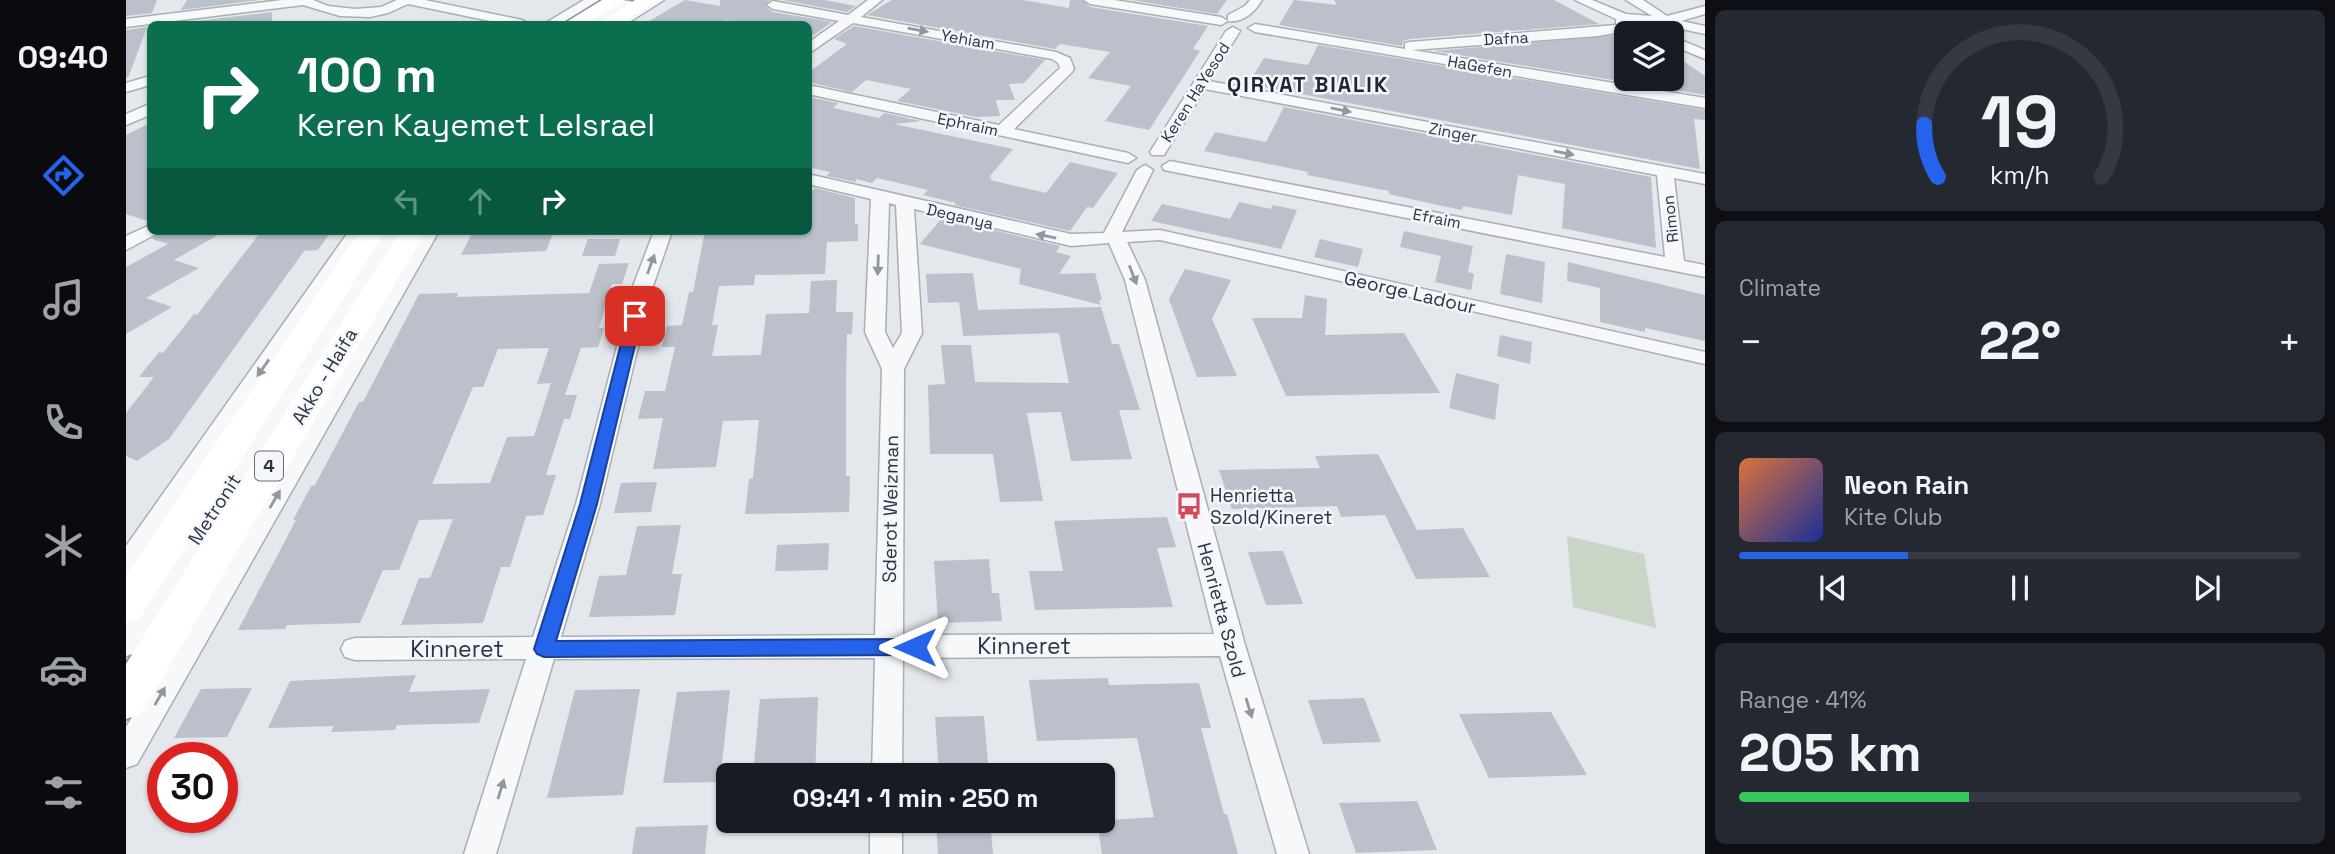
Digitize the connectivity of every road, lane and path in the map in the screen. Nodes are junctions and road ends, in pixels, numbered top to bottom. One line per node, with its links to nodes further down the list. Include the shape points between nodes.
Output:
1 (266, 0): 14 (street)
2 (406, 0): 15 (street); 23 (street)
3 (593, 0): 24 (street)
4 (616, 0): 25 (highway)
5 (632, 0): 26 (street)
6 (648, 0): 27 (highway)
7 (658, 0): 28 (street)
8 (876, 0): 21 (street)
9 (1094, 0): 33 (street)
10 (1581, 0): 29 (street)
11 (1632, 0): 30 (street, via 1647,6)
12 (304, 1): 17 (street); 32 (street)
13 (773, 5): 21 (street, Yehiam)
14 (168, 6): 19 (street)
15 (388, 10): 17 (street); 20 (street)
16 (1705, 10): 31 (street)
17 (367, 13): 22 (street)
18 (1253, 15): 33 (street, Keren HaYesod); 33 (street, HaGefen, via 1244,32); 39 (street, HaGefen)
19 (126, 16)
20 (414, 16)
21 (850, 18): 38 (street); 49 (street, Yehiam, one-way to 49, via 1056,55 1065,61 1067,69)
22 (347, 21)
23 (508, 21)
24 (556, 21)
25 (578, 21)
26 (597, 21)
27 (612, 21)
28 (622, 21)
29 (1623, 21)
30 (1655, 21)
31 (1675, 21)
32 (126, 23)
33 (1229, 24): 42 (street, Keren HaYesod)
34 (1614, 26): 39 (street, Dafna, via 1598,32)
35 (1684, 29): 36 (street)
36 (1705, 30)
37 (1684, 46): 40 (street)
38 (812, 47)
39 (1385, 49): 46 (street, HaGefen)
40 (1705, 55)
41 (147, 81): 43 (street)
42 (1202, 84): 50 (street, Keren HaYesod); 51 (street, Zinger, one-way to 51)
43 (126, 88)
44 (812, 90): 49 (street, Ephraim)
45 (126, 98): 47 (street)
46 (1705, 103)
47 (147, 111): 48 (street)
48 (126, 120)
49 (1002, 131): 50 (street, Ephraim)
50 (1150, 161): 63 (street, via 1116,224); 65 (street, Efraim)
51 (1665, 172): 52 (street, Zinger); 65 (street, Rimon)
52 (1705, 179)
53 (812, 180): 54 (street, Deganya)
54 (880, 197): 55 (street, Deganya); 68 (street, Sderot Weizman, one-way to 68, via 875,332)
55 (905, 203): 63 (street, Deganya, one-way to 55, via 1071,240); 68 (street, Sderot Weizman, via 912,332)
56 (147, 232): 64 (street)
57 (355, 235): 69 (street, one-way to 69)
58 (370, 235): 71 (highway, Akko - Haifa / 4)
59 (389, 235): 73 (street, Metronit)
60 (411, 235): 72 (highway, Akko - Haifa / 4)
61 (428, 235): 70 (street, one-way to 61)
62 (662, 235): 77 (street, one-way to 62, via 588,504 642,289)
63 (1114, 238): 67 (street, George Ladour, via 1172,237); 74 (street, Henrietta Szold, one-way to 74, via 1135,280)
64 (126, 244)
65 (1675, 265): 66 (street, Efraim)
66 (1705, 271)
67 (1705, 358)
68 (893, 369): 75 (street, Sderot Weizman)
69 (126, 566)
70 (225, 584): 72 (street); 79 (street, one-way to 70)
71 (126, 607)
72 (183, 607): 78 (highway, Akko - Haifa / 4)
73 (126, 645)
74 (1231, 645): 75 (street, Kinneret); 84 (street, Henrietta Szold, one-way to 84)
75 (888, 647): 77 (street, Kinneret); 80 (street, Sderot Weizman)
76 (355, 649): 77 (street, Kinneret)
77 (544, 649): 82 (street, one-way to 77)
78 (126, 701)
79 (126, 755)
80 (887, 763)
81 (886, 833): 83 (street)
82 (480, 854)
83 (886, 854)
84 (1293, 854)

